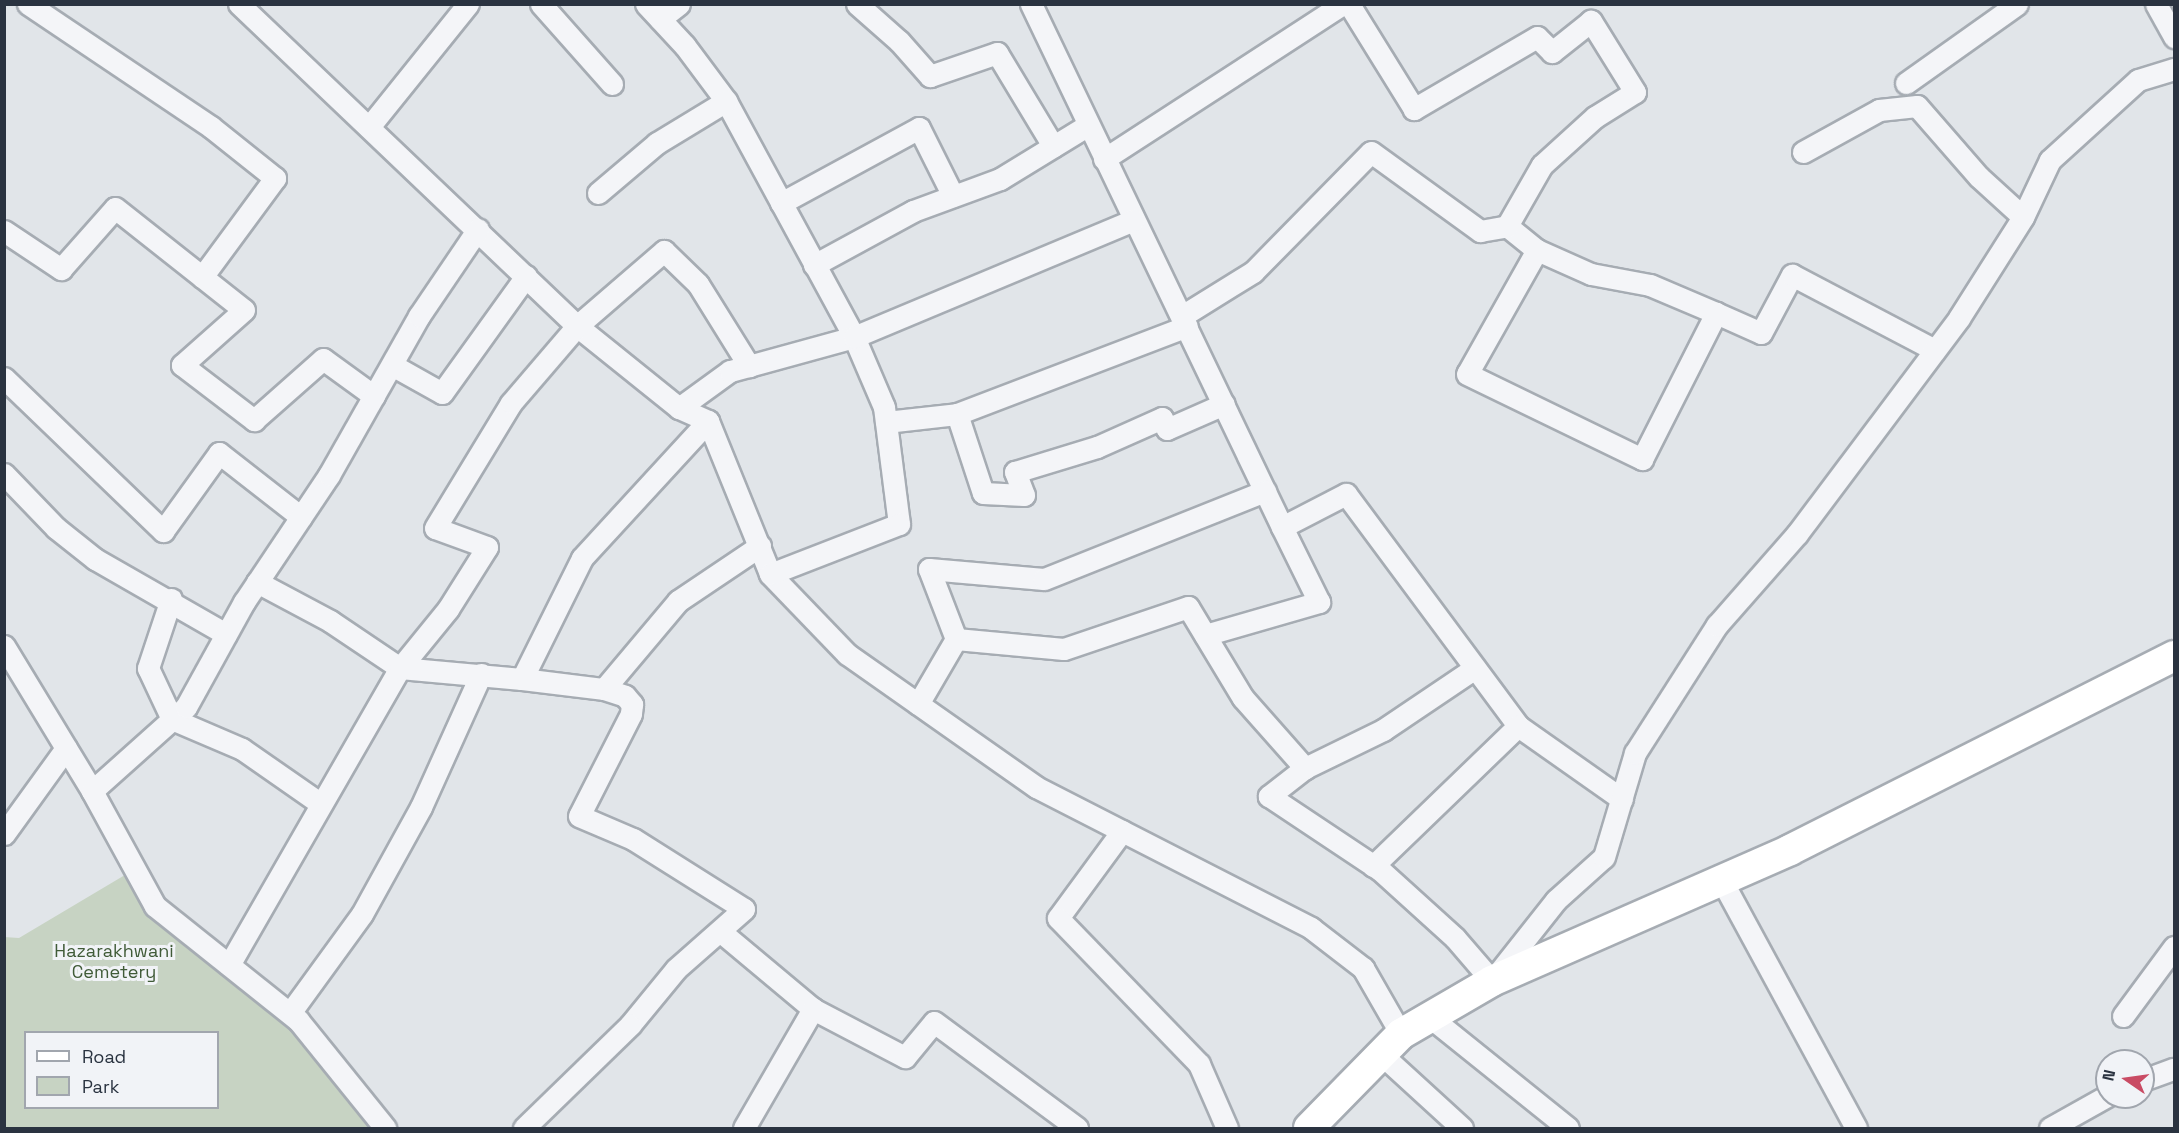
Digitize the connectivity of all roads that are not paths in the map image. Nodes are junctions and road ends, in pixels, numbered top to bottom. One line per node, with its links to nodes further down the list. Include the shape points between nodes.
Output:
1 (28, 4): 34 (street, via 211,127 275,178)
2 (239, 4): 19 (street)
3 (468, 4): 19 (street)
4 (541, 4): 16 (street)
5 (680, 4): 12 (street)
6 (857, 4): 20 (street, via 899,41 930,76 997,53)
7 (1031, 4): 18 (street)
8 (1342, 4): 22 (street)
9 (1349, 4): 28 (street, via 1414,109 1537,37 1552,52 1591,21 1635,92 1594,117 1542,165)
10 (2017, 4): 15 (street)
11 (2156, 4): 13 (street)
12 (653, 12): 17 (street)
13 (2175, 37)
14 (2175, 69): 26 (street, via 2138,81 2082,127 2050,160)
15 (1906, 83)
16 (612, 84)
17 (726, 101): 23 (street, via 657,142); 25 (street)
18 (1088, 125): 20 (street); 22 (street)
19 (369, 126): 29 (street)
20 (1053, 146): 24 (street, via 1000,179)
21 (1803, 152): 26 (street, via 1879,110 1917,106 1978,177)
22 (1104, 159): 27 (street)
23 (598, 193)
24 (953, 196): 25 (street, via 919,128); 32 (street, via 913,212)
25 (781, 203): 32 (street)
26 (2023, 217): 39 (street)
27 (1134, 220): 36 (street); 38 (street)
28 (1507, 226): 31 (street); 36 (street, via 1480,231 1371,152 1253,272)
29 (478, 229): 33 (street); 40 (street)
30 (4, 231): 34 (street, via 61,269 115,208)
31 (1537, 250): 35 (street, via 1591,274 1650,285); 35 (street, via 1467,374 1642,459)
32 (813, 265): 38 (street)
33 (526, 276): 37 (street); 40 (street, via 442,393)
34 (202, 277): 43 (street, via 244,310 182,365 254,420 323,359)
35 (1716, 314): 39 (street, via 1761,333 1792,275)
36 (1185, 321): 44 (street); 46 (street)
37 (578, 326): 41 (street, via 664,251 698,284); 45 (street); 62 (street, via 511,403 435,528 487,547 448,609)
38 (854, 337): 41 (street); 48 (street, via 884,407)
39 (1935, 350): 73 (street, via 1797,534 1717,625 1635,753)
40 (392, 365): 43 (street)
41 (748, 366): 45 (street, via 730,371)
42 (4, 378): 51 (street, via 163,531 219,453)
43 (374, 396): 51 (street)
44 (1224, 404): 46 (street, via 1167,429 1162,418 1097,447 1015,472 1023,495 983,493); 50 (street)
45 (679, 408): 47 (street)
46 (957, 414): 48 (street)
47 (708, 421): 53 (street); 65 (street, via 582,558)
48 (886, 422): 54 (street, via 899,524)
49 (4, 474): 56 (street, via 56,528 95,559)
50 (1265, 491): 52 (street); 59 (street, via 1044,579 929,569)
51 (301, 517): 55 (street)
52 (1282, 527): 58 (street, via 1319,602); 63 (street, via 1346,494)
53 (760, 546): 54 (street); 66 (street, via 678,601)
54 (770, 574): 67 (street, via 847,654)
55 (257, 582): 57 (street); 62 (street, via 330,621)
56 (171, 600): 57 (street); 68 (street, via 148,668)
57 (226, 634): 68 (street, via 186,707)
58 (1205, 635): 59 (street, via 1188,607 1064,649); 71 (street, via 1243,698)
59 (956, 639): 67 (street)
60 (4, 646): 70 (street)
61 (2175, 656): 78 (main road)
62 (400, 668): 64 (street); 74 (street)
63 (1475, 668): 69 (street); 71 (street, via 1383,730)
64 (481, 674): 65 (street); 84 (street, via 421,807 362,914)
65 (522, 679): 66 (street)
66 (604, 689): 79 (street, via 625,696 632,704 631,714 579,816 633,839 744,909)
67 (918, 704): 75 (street, via 1036,787)
68 (172, 719): 72 (street); 74 (street, via 242,749)
69 (1518, 726): 73 (street); 77 (street)
70 (66, 748): 72 (street); 76 (street)
71 (1305, 768): 77 (street, via 1269,796)
72 (92, 790): 81 (street, via 155,906)
73 (1622, 799): 82 (street, via 1604,857 1556,900)
74 (321, 804): 81 (street)
75 (1122, 831): 87 (street, via 1311,928 1364,968); 95 (street, via 1058,918 1199,1064)
76 (4, 834)
77 (1374, 866): 82 (street, via 1455,938)
78 (1722, 880): 82 (main road); 99 (street)
79 (721, 932): 83 (street); 92 (street, via 676,969 630,1024)
80 (2175, 947): 85 (street)
81 (229, 965): 84 (street)
82 (1492, 981): 86 (main road)
83 (813, 1009): 93 (street); 94 (street, via 904,1057 934,1022)
84 (290, 1013): 91 (street)
85 (2123, 1016)
86 (1430, 1017): 87 (main road); 98 (street)
87 (1391, 1044): 96 (main road); 97 (street)
88 (2175, 1069): 89 (street)
89 (2155, 1076)
90 (2095, 1103): 100 (street)
91 (385, 1128)
92 (524, 1128)
93 (744, 1128)
94 (1077, 1128)
95 (1227, 1128)
96 (1309, 1128)
97 (1462, 1128)
98 (1569, 1128)
99 (1856, 1128)
100 (2050, 1128)

